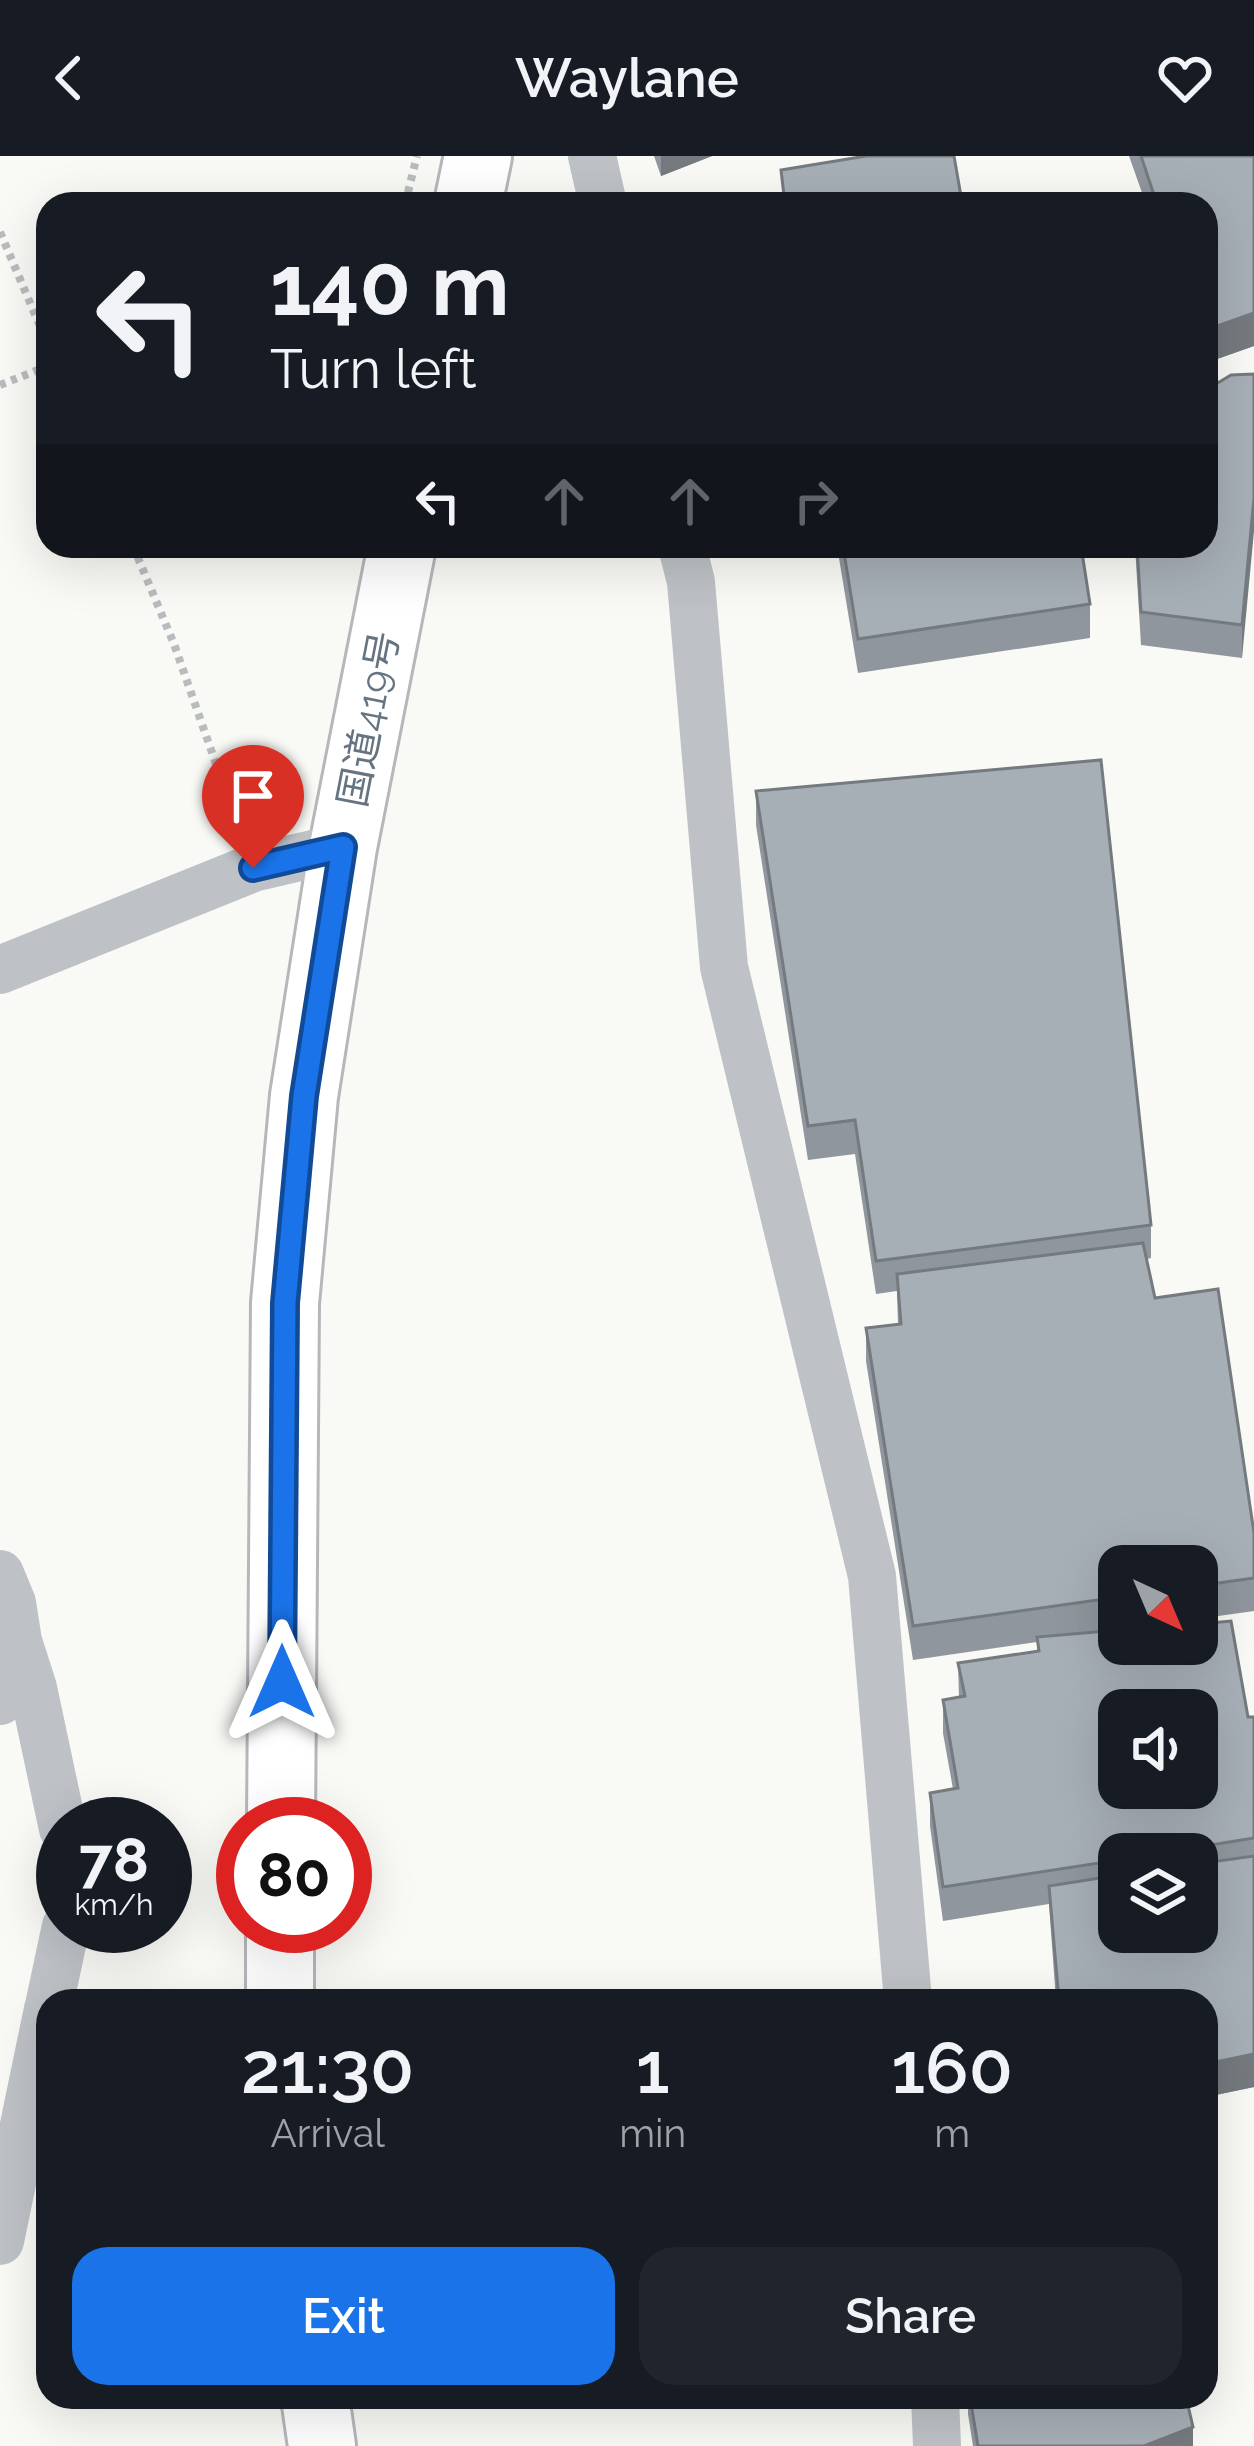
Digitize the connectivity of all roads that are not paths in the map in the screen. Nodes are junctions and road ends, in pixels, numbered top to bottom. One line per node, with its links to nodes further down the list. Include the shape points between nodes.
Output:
1 (478, 156): 3 (highway)
2 (592, 156): 4 (street)
3 (470, 192)
4 (600, 192)
5 (399, 558): 7 (highway, 国道419号)
6 (685, 558): 18 (street, via 724,967 872,1576)
7 (343, 847): 8 (street, via 253,868); 13 (highway, 国道419号, via 304,1096 285,1303)
8 (0, 970)
9 (0, 1574): 10 (street)
10 (18, 1642): 11 (street); 12 (street)
11 (0, 1701)
12 (56, 1797)
13 (281, 1797)
14 (60, 1953): 16 (street)
15 (280, 1953): 17 (highway)
16 (52, 1989)
17 (280, 1989)
18 (907, 1989)
19 (36, 2068): 20 (street)
20 (0, 2241)
21 (317, 2409): 23 (highway)
22 (935, 2409): 24 (street)
23 (322, 2446)
24 (937, 2446)

